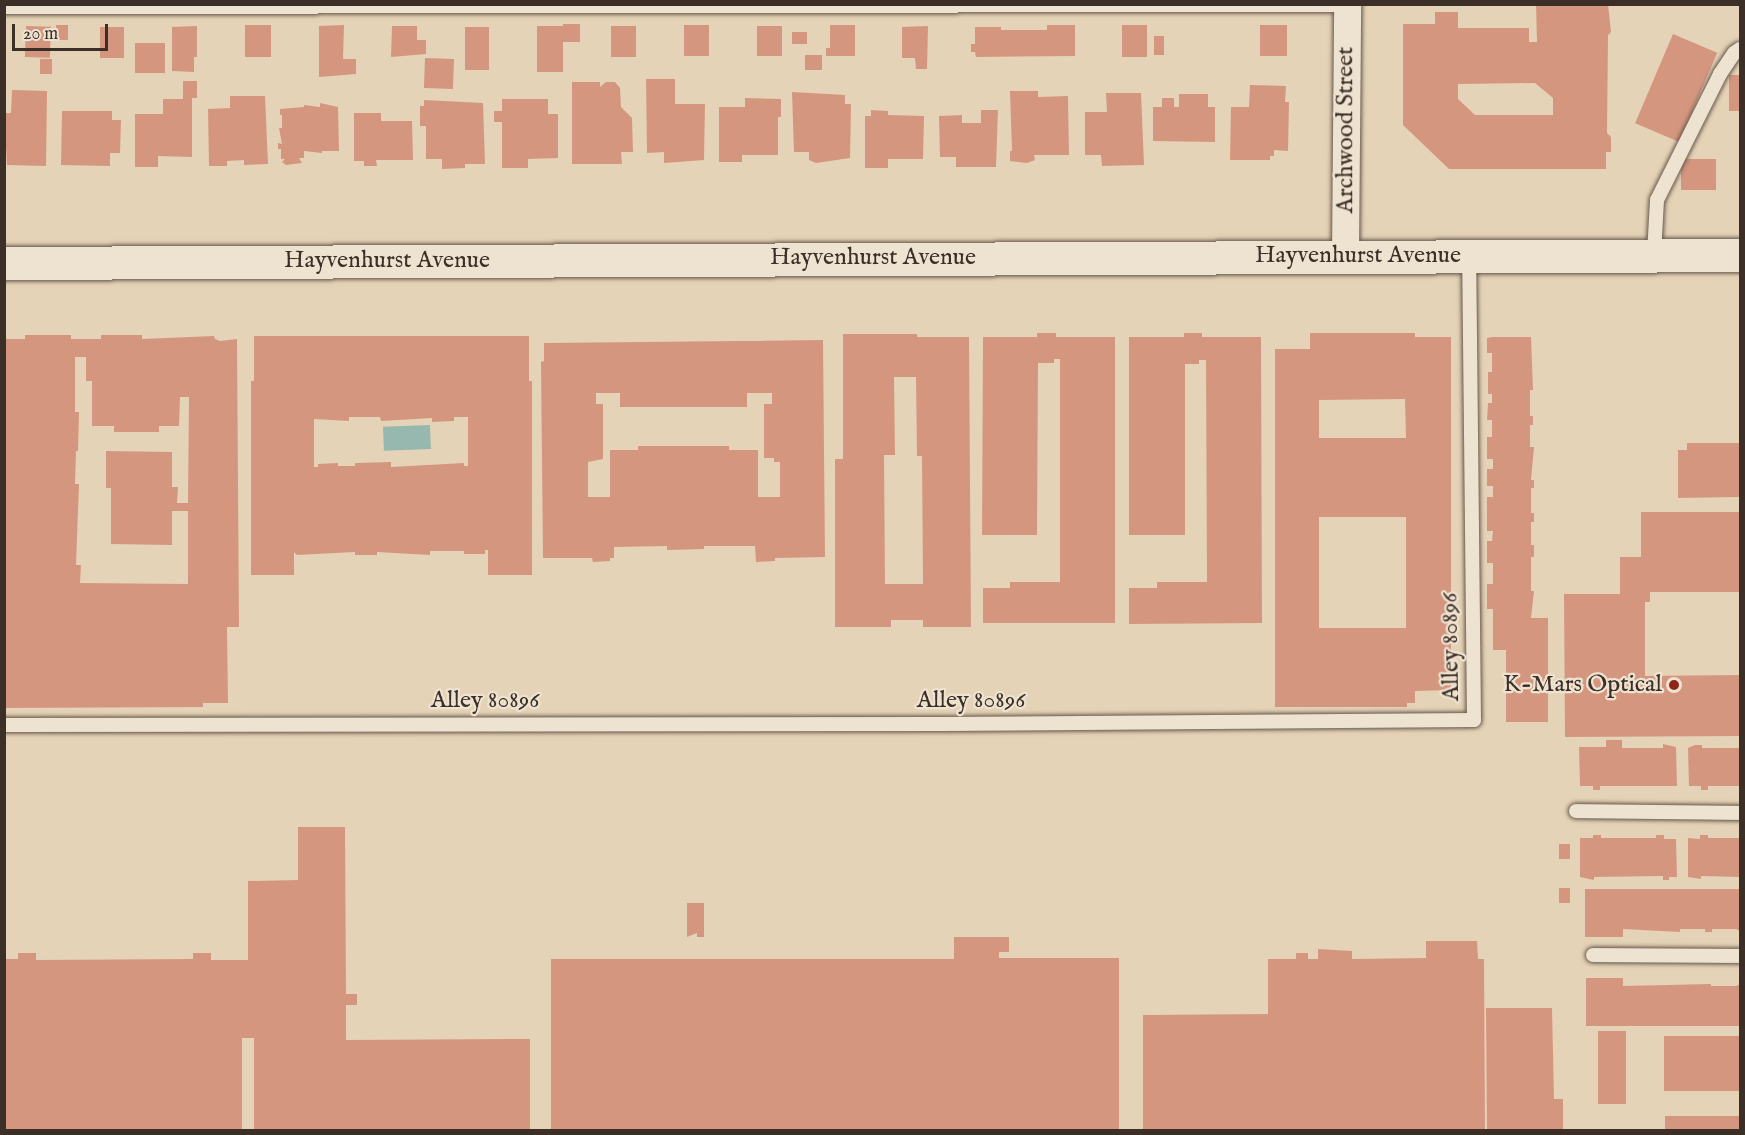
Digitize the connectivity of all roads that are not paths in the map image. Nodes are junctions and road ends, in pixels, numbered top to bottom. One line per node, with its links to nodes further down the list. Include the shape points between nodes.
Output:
1 (1347, 5): 2 (lane); 5 (street, Archwood Street)
2 (4, 7)
3 (1740, 49): 4 (lane, via 1720,74 1657,200)
4 (1654, 254): 6 (main road, Hayvenhurst Avenue); 7 (main road, Hayvenhurst Avenue)
5 (1346, 255): 6 (main road, Hayvenhurst Avenue); 8 (main road, Hayvenhurst Avenue)
6 (1469, 255): 9 (lane, Alley 80896, via 1474,720)
7 (1740, 255)
8 (4, 263)
9 (4, 725)
10 (1576, 811): 11 (lane)
11 (1740, 813)
12 (1593, 955): 13 (lane)
13 (1740, 956)

